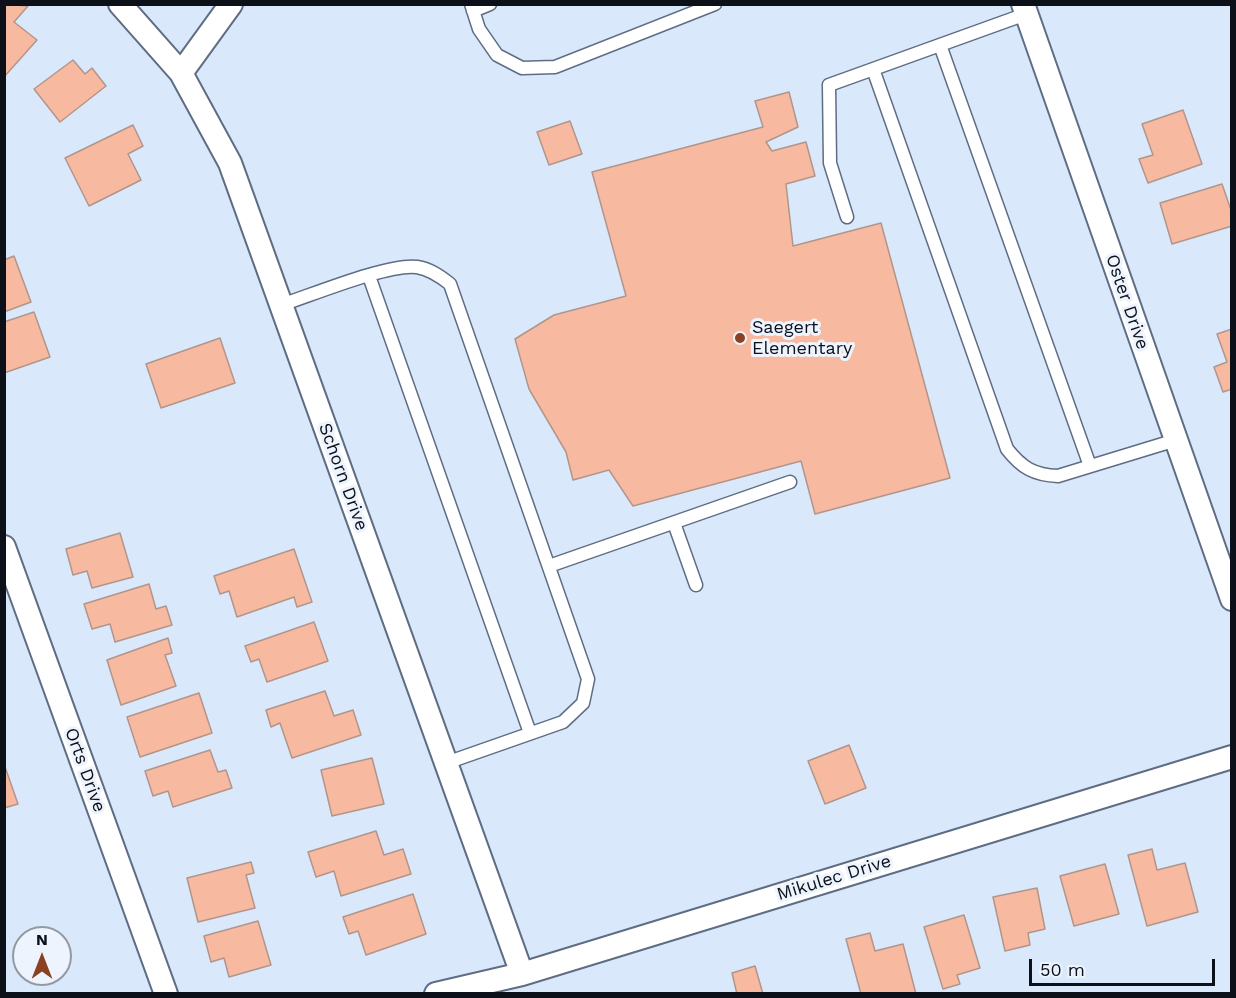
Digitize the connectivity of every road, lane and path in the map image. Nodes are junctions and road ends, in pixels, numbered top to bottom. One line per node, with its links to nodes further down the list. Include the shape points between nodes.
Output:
1 (120, 4): 9 (street, Schorn Drive)
2 (231, 4): 9 (street)
3 (490, 4): 5 (lane)
4 (715, 4): 5 (lane, via 555,67 522,68 497,55 479,29)
5 (472, 8)
6 (1024, 9): 7 (lane); 13 (street, Oster Drive)
7 (940, 45): 8 (lane); 14 (lane)
8 (873, 69): 10 (lane, via 829,85 830,163); 14 (lane, via 1007,449 1020,466 1038,475 1058,476)
9 (181, 73): 12 (street, Schorn Drive, via 230,163)
10 (847, 217)
11 (369, 276): 12 (lane); 18 (lane, via 396,267 417,267 436,273 450,284); 21 (lane)
12 (281, 305): 23 (street, Schorn Drive)
13 (1176, 440): 14 (lane); 20 (street, Oster Drive)
14 (1090, 466)
15 (790, 482): 16 (lane)
16 (674, 523): 18 (lane); 19 (lane)
17 (4, 547): 25 (street, Orts Drive)
18 (549, 566): 21 (lane, via 588,679 583,704 563,722)
19 (696, 585)
20 (1232, 599)
21 (530, 733): 23 (lane)
22 (1232, 757): 24 (street, Mikulec Drive)
23 (446, 763): 24 (street, Schorn Drive)
24 (522, 974): 26 (street, Mikulec Drive)
25 (166, 993)
26 (436, 993)

